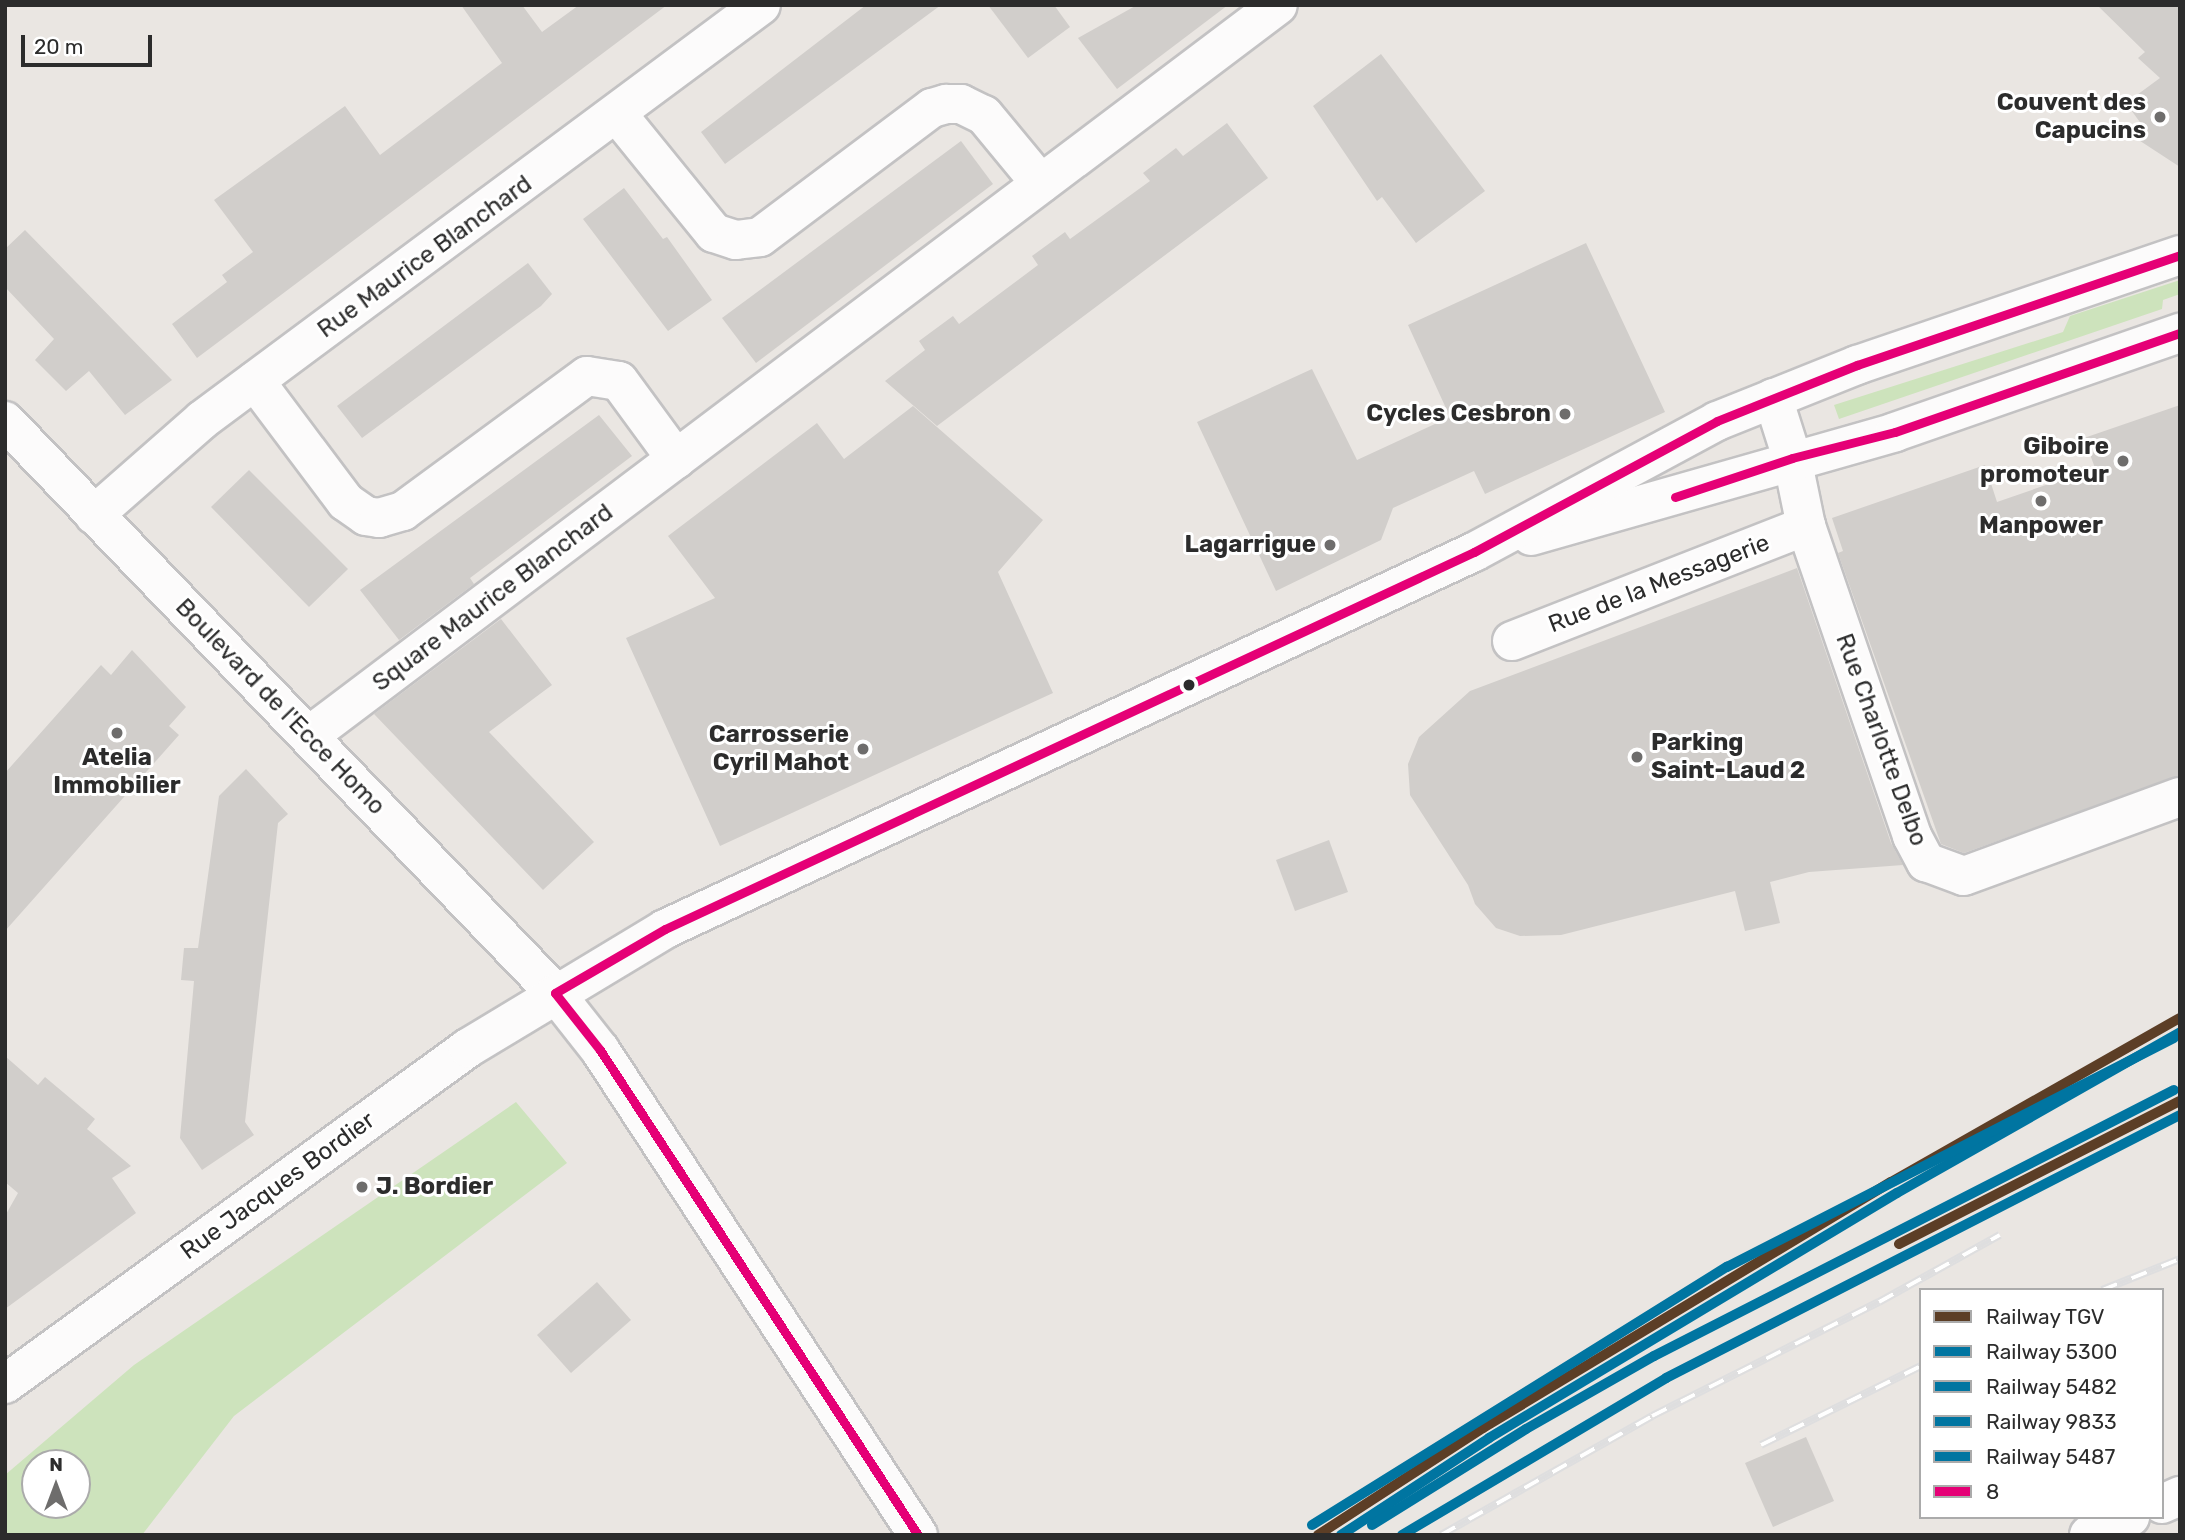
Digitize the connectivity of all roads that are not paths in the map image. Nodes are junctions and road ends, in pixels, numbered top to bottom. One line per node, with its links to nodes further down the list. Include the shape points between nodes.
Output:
1 (761, 5): 3 (street, Rue Maurice Blanchard)
2 (1278, 5): 4 (street, Square Maurice Blanchard)
3 (618, 115): 4 (street, via 714,233 736,240 760,237 932,108 946,104 961,104 984,115); 7 (street, Rue Maurice Blanchard)
4 (1041, 184): 11 (street, Square Maurice Blanchard)
5 (2180, 255): 8 (street)
6 (2180, 334): 10 (street, via 1895,432)
7 (255, 381): 11 (street, via 346,502 366,516 379,518 403,511 587,376 619,381); 12 (street, Rue Maurice Blanchard, via 163,450)
8 (1773, 398): 10 (street, Rue Charlotte Delbo); 14 (street, via 1717,421)
9 (5, 421): 12 (street, Boulevard de l'Ecce Homo)
10 (1793, 458): 13 (street, Rue Charlotte Delbo); 14 (street, via 1706,488)
11 (676, 459): 16 (street, Square Maurice Blanchard)
12 (94, 514): 16 (street, Boulevard de l'Ecce Homo)
13 (1806, 526): 15 (street, Rue de la Messagerie); 17 (street, Rue Charlotte Delbo, via 1912,836 1926,862 1964,876)
14 (1474, 552): 18 (street, Rue Jacques Bordier, via 665,929)
15 (1512, 641)
16 (310, 736): 18 (street, Boulevard de l'Ecce Homo)
17 (2180, 797)
18 (555, 993): 19 (street, Rue Jacques Bordier, via 468,1048); 23 (street, Boulevard de l'Ecce Homo, via 600,1050)
19 (5, 1384)
20 (2180, 1496): 21 (street)
21 (2164, 1503)
22 (2125, 1519): 24 (street)
23 (918, 1535)
24 (2089, 1535)

